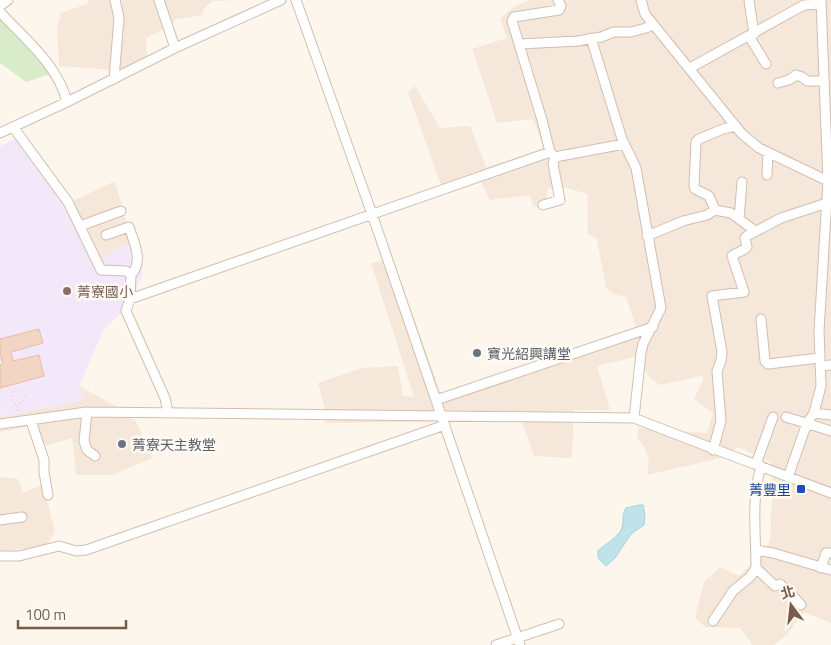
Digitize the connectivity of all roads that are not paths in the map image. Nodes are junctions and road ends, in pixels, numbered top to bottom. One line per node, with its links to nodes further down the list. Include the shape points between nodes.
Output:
1 (8, 0): 11 (street)
2 (115, 0): 21 (street, via 119,18)
3 (159, 0): 18 (street)
4 (280, 0): 9 (street)
5 (296, 0): 38 (street)
6 (558, 0): 17 (street, via 559,10 514,17 512,21)
7 (641, 0): 14 (street)
8 (749, 0): 15 (street)
9 (268, 3): 18 (street)
10 (823, 5): 13 (street); 15 (street, via 804,5); 22 (street)
11 (0, 6)
12 (0, 12): 24 (street, via 51,66 64,88)
13 (831, 21)
14 (652, 24): 16 (street, via 631,32 614,32); 20 (street)
15 (752, 35): 19 (street); 20 (street)
16 (591, 38): 17 (street); 28 (street)
17 (520, 44): 30 (street)
18 (175, 48): 21 (street)
19 (766, 64)
20 (690, 68): 25 (street)
21 (114, 79): 24 (street)
22 (824, 81): 23 (street, via 807,81 796,75); 32 (street)
23 (778, 83)
24 (67, 102): 26 (street)
25 (736, 126): 29 (street, via 759,148); 36 (street, via 696,142 695,189 709,196)
26 (12, 127): 27 (street); 40 (street, via 68,202)
27 (0, 133)
28 (624, 144): 30 (street); 43 (street, via 636,168)
29 (768, 152): 31 (street); 32 (street)
30 (553, 154): 35 (street, via 560,200); 38 (street)
31 (767, 175)
32 (828, 181): 34 (street)
33 (742, 182): 39 (street)
34 (828, 203): 41 (street, via 781,218); 44 (street)
35 (543, 205)
36 (715, 210): 39 (street, via 731,213); 43 (street)
37 (121, 211): 40 (street)
38 (372, 214): 46 (street); 51 (street)
39 (739, 219): 41 (street)
40 (80, 226): 45 (street, via 101,270 126,271)
41 (755, 232): 65 (street, via 746,238 747,247 732,256 744,292 712,296 722,352 717,371 721,421)
42 (106, 235): 45 (street, via 129,227 139,261)
43 (647, 236): 48 (street, via 661,308)
44 (828, 238): 49 (street, via 819,331)
45 (131, 275): 46 (street)
46 (130, 299): 53 (street, via 126,311 165,398)
47 (761, 319): 49 (street, via 765,361 768,364)
48 (653, 327): 51 (street); 59 (street, via 641,352)
49 (820, 362): 50 (street); 54 (street, via 821,386)
50 (831, 365)
51 (436, 400): 55 (street)
52 (87, 412): 53 (street); 60 (street); 66 (street, via 84,441)
53 (168, 412): 55 (street)
54 (814, 413): 56 (street); 61 (street)
55 (441, 415): 59 (street); 63 (street)
56 (831, 415)
57 (772, 417): 67 (street)
58 (786, 417): 61 (street)
59 (634, 418): 65 (street)
60 (31, 421): 62 (street); 70 (street, via 44,460)
61 (807, 423): 64 (street); 68 (street)
62 (0, 424)
63 (445, 426): 75 (street, via 86,550 76,551 60,546 20,556); 82 (street)
64 (831, 430)
65 (713, 450): 67 (street)
66 (94, 456)
67 (759, 465): 68 (street); 73 (street, via 754,509)
68 (788, 477): 69 (street)
69 (831, 493)
70 (48, 495)
71 (22, 517): 72 (street)
72 (0, 520)
73 (756, 550): 76 (street); 77 (street)
74 (831, 553): 77 (street, via 826,553)
75 (0, 556)
76 (756, 568): 79 (street, via 775,586 780,584); 80 (street, via 733,591)
77 (821, 568): 78 (street)
78 (831, 570)
79 (801, 606)
80 (713, 621)
81 (559, 624): 82 (street)
82 (519, 641): 83 (street)
83 (496, 645)

